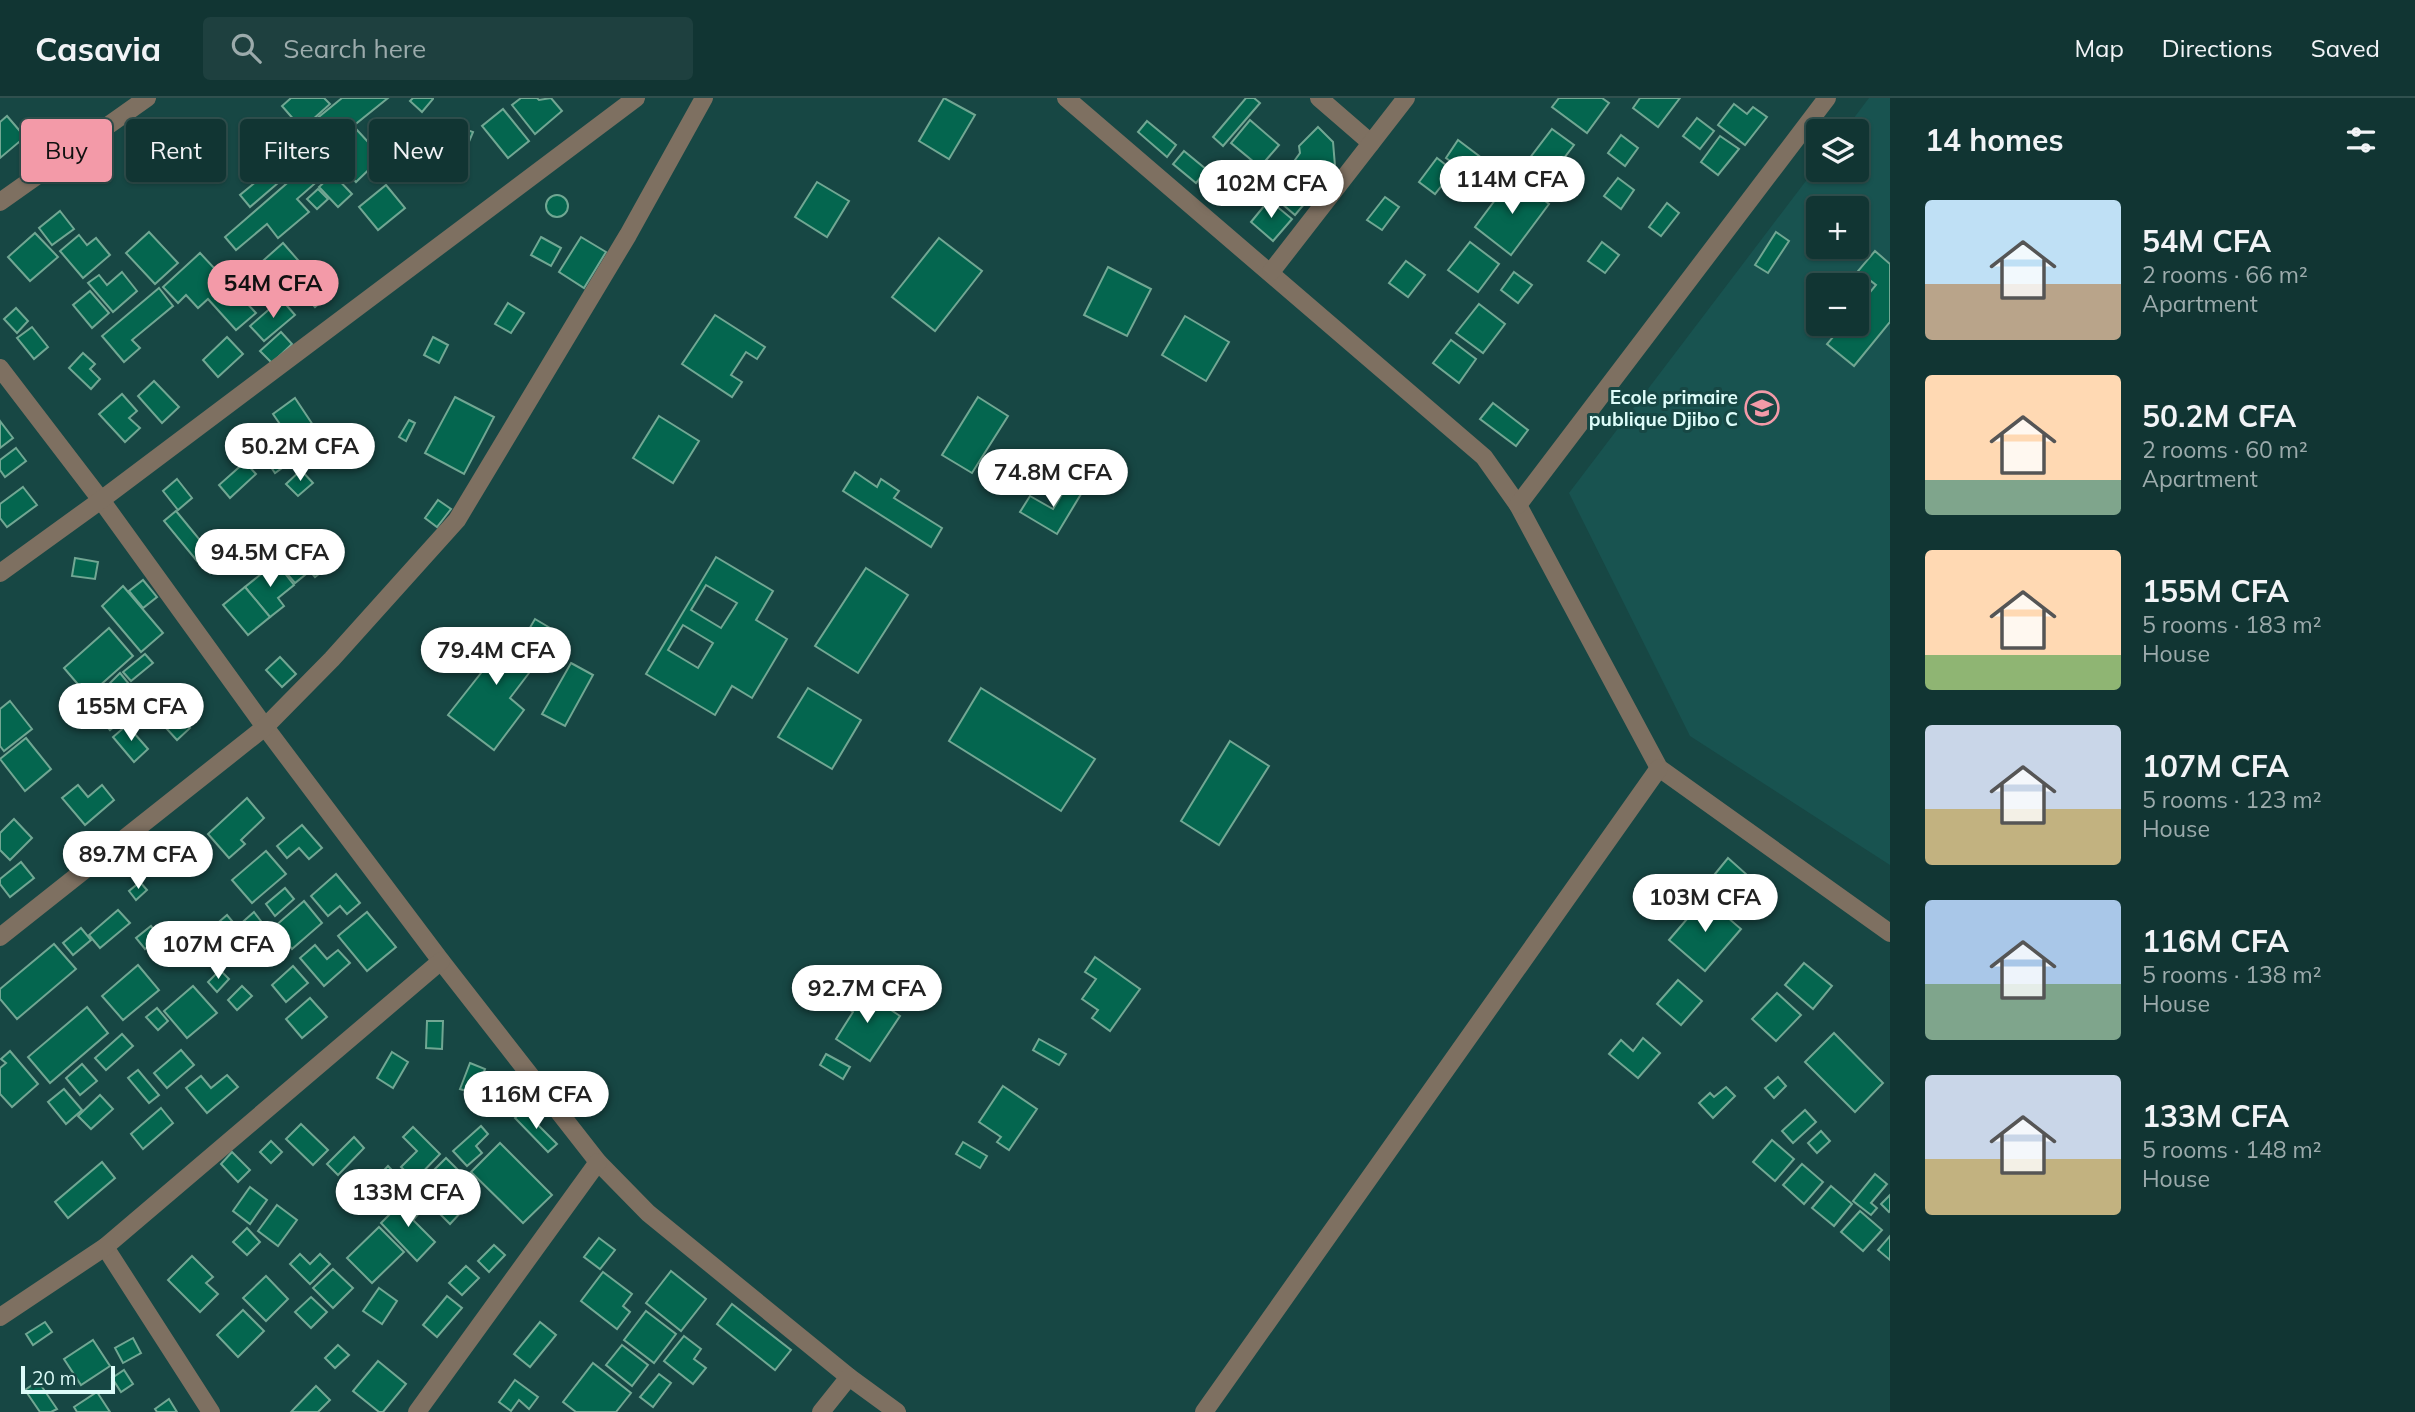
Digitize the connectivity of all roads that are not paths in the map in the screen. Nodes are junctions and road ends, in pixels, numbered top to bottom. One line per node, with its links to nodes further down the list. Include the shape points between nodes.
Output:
1 (147, 98): 9 (street)
2 (636, 98): 12 (street)
3 (704, 98): 15 (street, via 628,235 457,520)
4 (1066, 98): 10 (street)
5 (1319, 98): 8 (street)
6 (1406, 98): 8 (street)
7 (1827, 98): 13 (street)
8 (1371, 143): 10 (street)
9 (0, 202)
10 (1272, 272): 13 (street, via 1484,457)
11 (0, 368): 12 (street)
12 (101, 500): 14 (street); 15 (street)
13 (1518, 505): 16 (street)
14 (0, 573)
15 (265, 727): 18 (street); 19 (street)
16 (1659, 768): 17 (street); 28 (street)
17 (1890, 933)
18 (0, 937)
19 (441, 961): 20 (street); 21 (street)
20 (598, 1162): 23 (street, via 648,1213); 25 (street)
21 (105, 1247): 22 (street); 24 (street)
22 (0, 1317)
23 (849, 1377): 26 (street); 27 (street)
24 (211, 1412)
25 (417, 1412)
26 (821, 1412)
27 (897, 1412)
28 (1204, 1412)

